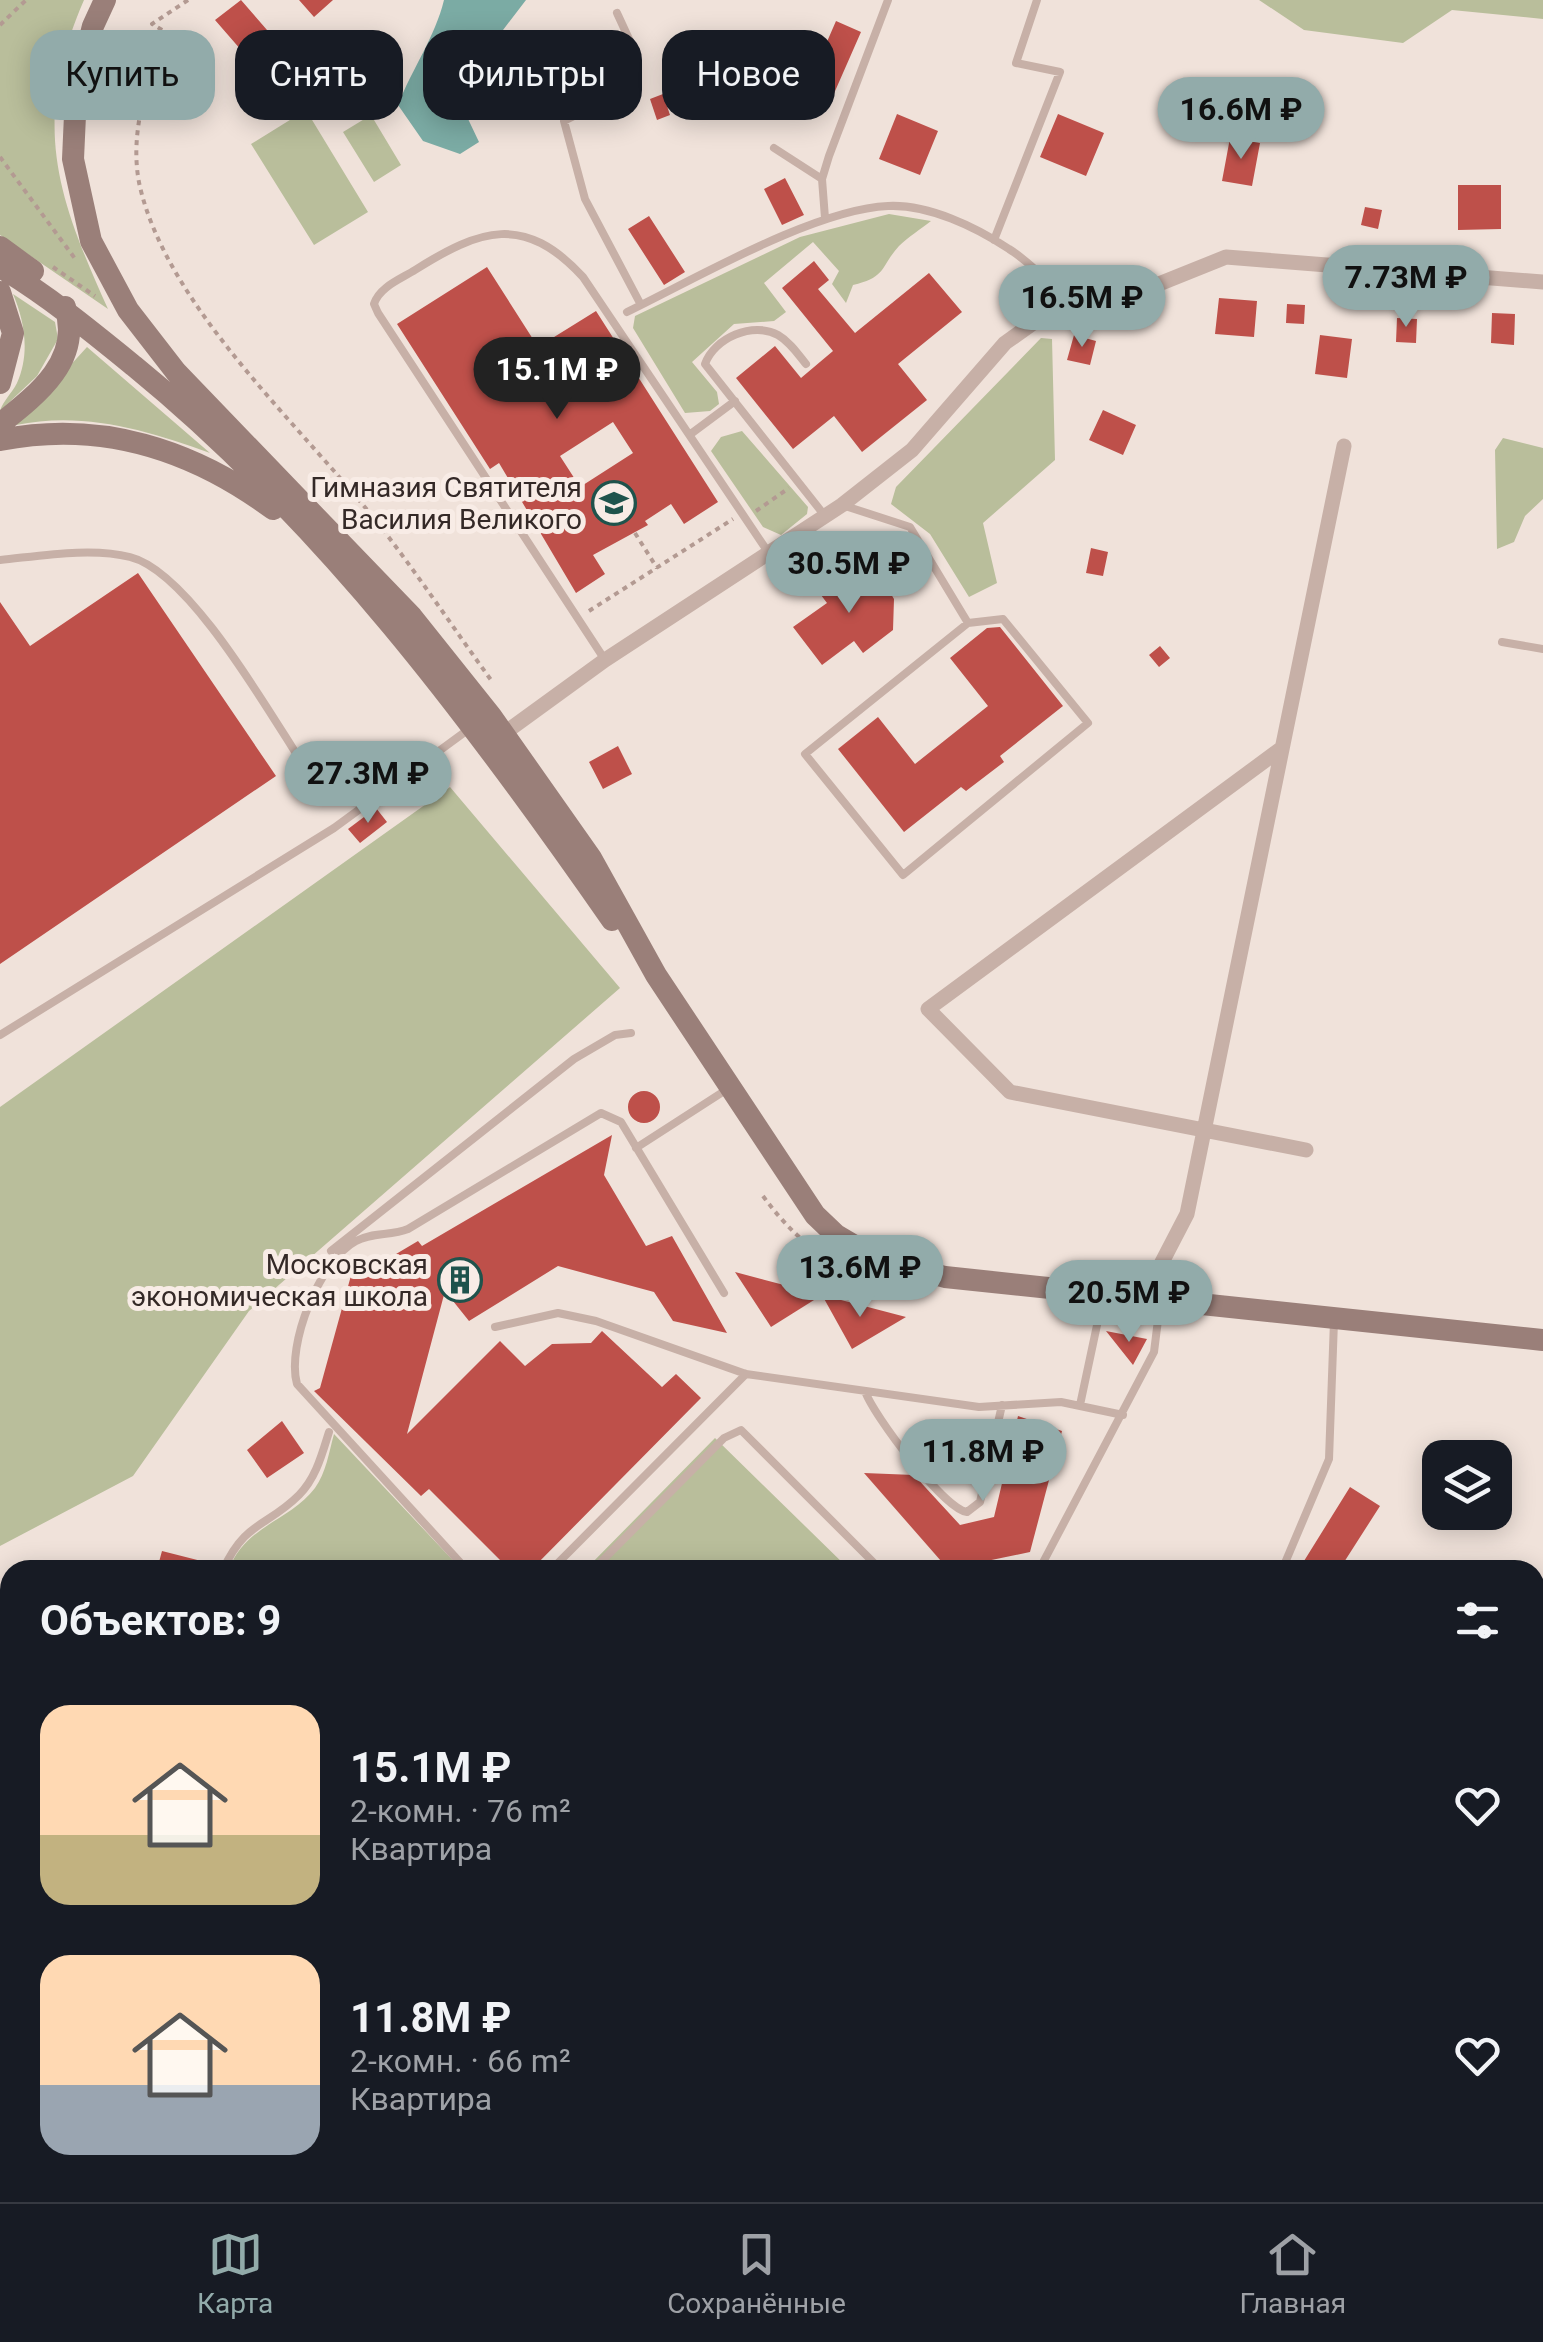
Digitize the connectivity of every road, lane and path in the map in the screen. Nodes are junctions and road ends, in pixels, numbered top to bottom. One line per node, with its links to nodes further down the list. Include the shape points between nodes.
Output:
1 (26, 0): 7 (path)
2 (105, 0): 30 (main road, via 73,118 84,218 101,262 148,339)
3 (188, 0): 46 (path, via 152,24 164,31 138,133 139,184 164,251 240,361 380,525)
4 (888, 0): 10 (lane)
5 (1037, 0): 12 (lane, via 1016,62 1060,72)
6 (617, 12): 20 (lane, via 635,52 612,97 564,121 585,199)
7 (0, 25)
8 (774, 148): 10 (lane)
9 (0, 158): 14 (path)
10 (822, 178): 11 (lane)
11 (824, 218): 12 (lane, via 890,206 938,215); 20 (lane)
12 (994, 240): 19 (lane)
13 (0, 248): 16 (main road)
14 (77, 261)
15 (0, 267): 23 (main road)
16 (48, 273): 21 (path); 23 (main road); 30 (main road)
17 (1543, 282): 19 (street, via 1226,258 1119,300)
18 (0, 292): 25 (main road, via 13,333)
19 (1067, 299): 33 (street, via 1006,342 912,450)
20 (641, 305): 22 (lane)
21 (110, 306)
22 (627, 312)
23 (67, 314): 27 (main road, via 72,336 60,365); 40 (main road, via 188,410)
24 (806, 364): 26 (lane, via 768,330 737,333 708,354 705,364)
25 (0, 383)
26 (735, 401): 28 (lane); 32 (lane)
27 (0, 424)
28 (692, 433): 34 (lane); 41 (lane, via 583,277 540,244 502,234 469,238 377,296 378,313)
29 (0, 440): 40 (main road, via 99,434 191,460 268,505)
30 (244, 443): 48 (main road, via 412,616)
31 (1344, 446): 49 (street)
32 (798, 482): 34 (path); 35 (lane)
33 (842, 505): 35 (street); 42 (lane, via 910,528)
34 (744, 515): 37 (lane); 39 (path)
35 (825, 516): 37 (street)
36 (634, 534): 39 (path)
37 (768, 553): 45 (street)
38 (0, 560): 50 (lane, via 108,554 148,564 188,598)
39 (657, 568): 41 (path)
40 (350, 576): 47 (main road)
41 (577, 619): 45 (lane)
42 (968, 624): 42 (lane, via 1004,619 1088,723 903,875 806,754)
43 (1502, 642): 44 (lane)
44 (1543, 649)
45 (605, 660): 48 (street)
46 (499, 691)
47 (473, 726): 48 (main road); 52 (lane, via 334,828)
48 (496, 739): 53 (main road, via 591,858)
49 (1282, 748): 54 (street); 54 (street, via 928,1009 1010,1092)
50 (308, 772)
51 (631, 1032): 57 (lane, via 574,1059)
52 (0, 1035)
53 (729, 1088): 55 (lane); 59 (main road, via 815,1215 862,1252 934,1275)
54 (1204, 1130): 56 (street); 60 (street, via 1187,1214 1160,1266)
55 (636, 1148): 58 (lane); 71 (lane, via 621,1122 601,1114 408,1230 360,1238 328,1263 295,1348 297,1384)
56 (1306, 1150)
57 (331, 1251)
58 (724, 1294)
59 (1104, 1294): 60 (main road); 67 (lane)
60 (1160, 1299): 61 (main road); 68 (lane, via 1154,1352)
61 (1334, 1320): 63 (main road); 76 (lane, via 1329,1460)
62 (495, 1327): 64 (lane, via 572,1315)
63 (1543, 1340)
64 (746, 1374): 65 (lane); 72 (lane)
65 (865, 1391): 66 (lane); 66 (lane, via 949,1504 967,1512 980,1502)
66 (1002, 1405): 67 (lane)
67 (1080, 1405): 68 (lane)
68 (1123, 1416): 75 (lane)
69 (328, 1432): 70 (lane, via 302,1492 242,1536)
70 (229, 1560)
71 (458, 1560)
72 (561, 1560)
73 (603, 1560): 74 (lane, via 724,1438 741,1430)
74 (871, 1560)
75 (1044, 1560)
76 (1286, 1560)

